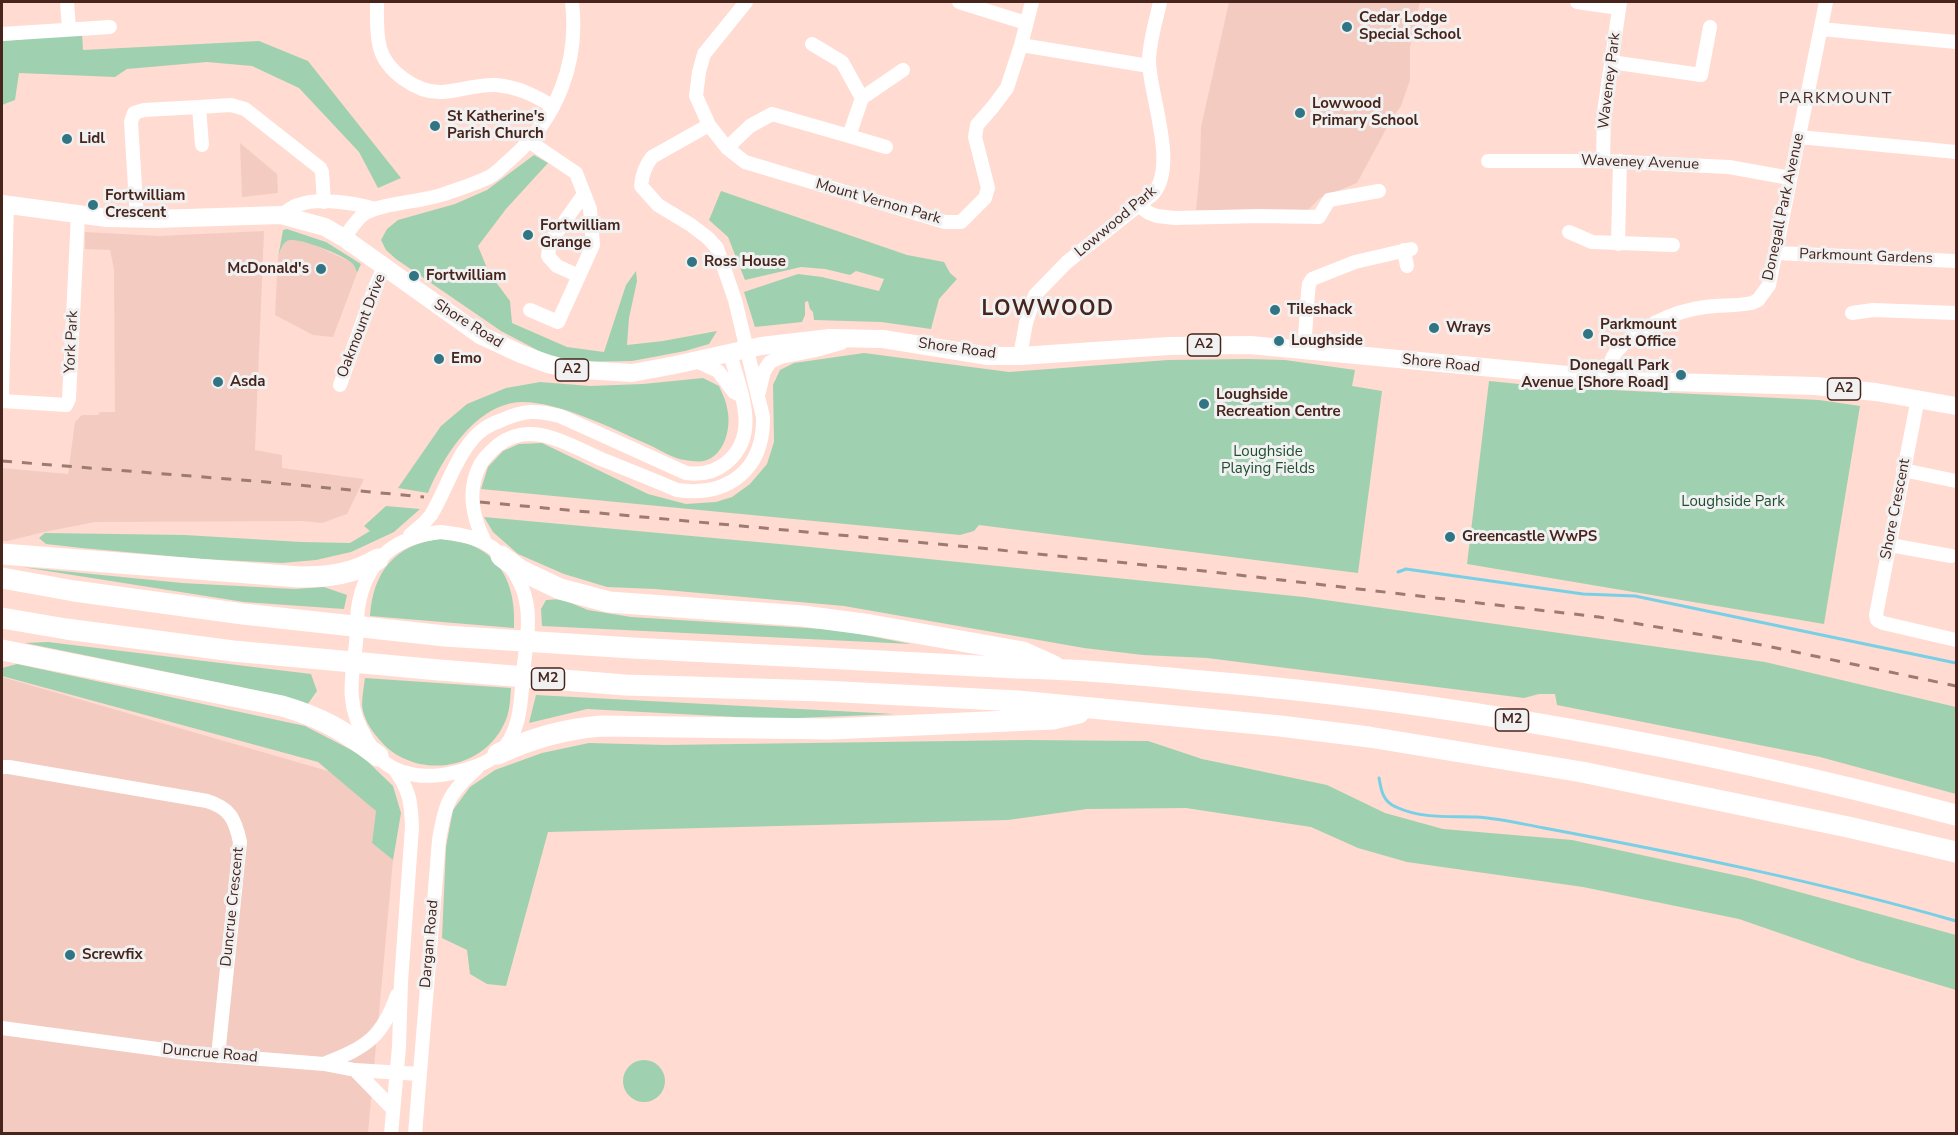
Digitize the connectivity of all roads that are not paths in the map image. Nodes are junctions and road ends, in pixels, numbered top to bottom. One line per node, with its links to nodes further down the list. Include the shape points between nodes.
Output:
1 (67, 2): 14 (street)
2 (377, 2): 24 (street, via 380,50 396,72 411,82 427,91 440,92 494,85 513,87)
3 (572, 2): 24 (street, via 570,61)
4 (746, 2): 26 (street, Mount Vernon Park, via 704,54 696,96)
5 (959, 2): 11 (street)
6 (1032, 2): 11 (street, Mount Vernon Park)
7 (1160, 2): 21 (street, Lowwood Park)
8 (1577, 2): 10 (street)
9 (1826, 2): 15 (street, Donegall Park Avenue)
10 (1620, 5): 20 (street, Waveney Park)
11 (1026, 23): 19 (street, Mount Vernon Park)
12 (110, 27): 14 (street)
13 (1710, 27): 20 (street, via 1701,75)
14 (69, 29): 16 (street)
15 (1821, 29): 17 (street); 28 (street, Donegall Park Avenue)
16 (2, 34)
17 (1956, 42)
18 (812, 44): 23 (street, via 842,62)
19 (1022, 45): 21 (street); 32 (street, Mount Vernon Park, via 1007,88 977,125 975,137 988,188 985,198 962,222 945,222 745,162)
20 (1611, 62): 34 (street, Waveney Park)
21 (1149, 66): 42 (street, Lowwood Park, via 1162,136 1162,174 1159,188)
22 (903, 70): 23 (street)
23 (862, 98): 27 (street)
24 (552, 106): 29 (street)
25 (198, 107): 30 (street); 40 (street, via 231,105 245,109 320,168); 46 (street, via 134,114 131,122)
26 (709, 125): 32 (street, Mount Vernon Park); 61 (street, via 652,157 642,176 642,186 658,205 699,231 717,248 731,288)
27 (849, 136): 31 (street); 32 (street, via 772,114 750,126)
28 (1798, 137): 33 (street); 37 (street, Donegall Park Avenue)
29 (530, 142): 39 (street, via 576,173); 43 (street, via 492,175 426,200)
30 (202, 145)
31 (886, 147)
32 (727, 148)
33 (1956, 152)
34 (1603, 160): 35 (street, Waveney Avenue); 36 (street, Waveney Avenue)
35 (1488, 161)
36 (1620, 161): 37 (street, Waveney Avenue, via 1729,167); 49 (street)
37 (1790, 178): 51 (street, Donegall Park Avenue)
38 (1379, 191): 42 (street, via 1329,200 1319,217 1175,218 1157,216)
39 (584, 194): 55 (street, via 590,209 593,245); 55 (street, via 550,242 548,256 557,266)
40 (324, 202): 43 (street); 45 (street, via 296,205)
41 (4, 204): 44 (main road, Shore Road / A2); 67 (street)
42 (1139, 206): 62 (street, Lowwood Park, via 1067,262 1035,295)
43 (375, 209): 48 (street, via 364,214)
44 (78, 214): 46 (main road, Shore Road / A2); 70 (street, York Park, via 69,399 66,405)
45 (281, 215): 46 (main road, Shore Road / A2); 48 (main road, Shore Road / A2, via 325,227)
46 (137, 219)
47 (1569, 232): 49 (street, via 1592,242)
48 (344, 238): 54 (main road, Shore Road / A2)
49 (1618, 244): 50 (street)
50 (1673, 245)
51 (1776, 253): 52 (street, Parkmount Gardens); 64 (street, Donegall Park Avenue, via 1769,285 1758,300 1744,305 1693,309 1649,326 1616,352)
52 (1956, 261)
53 (1407, 266): 60 (street, via 1407,249 1355,262 1312,279)
54 (384, 267): 63 (main road, Shore Road / A2, via 480,335 548,364 568,369 632,372); 65 (street, Oakmount Drive)
55 (579, 276): 56 (street, via 558,322)
56 (530, 310)
57 (1852, 313): 58 (street)
58 (1956, 313)
59 (858, 338): 61 (main road, Shore Road / A2, via 796,341); 62 (main road, Shore Road / A2, via 988,356); 66 (street, via 770,362 764,370)
60 (1304, 350): 62 (main road, Shore Road / A2, via 1211,345); 64 (main road, Shore Road / A2)
61 (738, 351): 63 (main road, Shore Road / A2); 66 (street); 68 (street)
62 (1020, 356)
63 (696, 361): 68 (street, via 719,371)
64 (1606, 378): 69 (main road, Shore Road / A2, via 1815,386)
65 (340, 385)
66 (759, 395): 76 (street, via 764,432 760,449 741,475 710,491 677,490 550,436 522,435 502,442 482,462 472,486 476,525)
67 (2, 396)
68 (741, 396): 74 (street, via 747,424 738,452 720,468 695,474 679,471 560,416 540,411 505,418 483,429 469,444 424,524)
69 (1918, 398): 71 (main road, Shore Road / A2); 72 (street, Shore Crescent)
70 (2, 401)
71 (1956, 406)
72 (1903, 470): 73 (street); 75 (street, Shore Crescent)
73 (1956, 481)
74 (404, 540): 76 (street, via 441,532 459,534); 79 (street)
75 (1890, 545): 78 (street); 82 (street, Shore Crescent, via 1877,620)
76 (494, 550): 84 (highway, via 520,570 560,589 609,602 803,616 871,625 1023,652); 86 (street, via 522,587 527,621 520,710 514,730)
77 (2, 554): 79 (highway, via 300,577 350,572)
78 (1951, 556)
79 (378, 559): 87 (street, via 359,600 351,696 360,730)
80 (2, 578): 84 (highway, M2, via 243,614 445,636)
81 (2, 618): 85 (highway, M2, via 233,651 439,670 625,685 880,693)
82 (1956, 640)
83 (2, 650): 87 (highway, via 282,706 312,715)
84 (1059, 669): 91 (highway, M2, via 1286,688 1461,711 1773,770)
85 (1097, 708): 86 (highway, via 1053,719 831,729 601,726 553,733); 92 (highway, M2, via 1369,737 1582,771)
86 (498, 754): 89 (street)
87 (378, 756): 90 (street)
88 (2, 767): 95 (street, Duncrue Crescent, via 207,801 229,813 240,842)
89 (478, 767): 90 (street, via 431,776); 99 (street, Dargan Road, via 449,798 444,812)
90 (395, 770): 93 (street, Dargan Road, via 406,785 412,827)
91 (1956, 815)
92 (1956, 852)
93 (401, 982): 96 (street, via 383,1027 356,1050); 98 (street, Dargan Road)
94 (2, 1028): 95 (street, Duncrue Road)
95 (218, 1056): 96 (street, Duncrue Road)
96 (324, 1064): 97 (street, Duncrue Road)
97 (355, 1070): 98 (street, Duncrue Road); 100 (street)
98 (396, 1073): 99 (street, Duncrue Road); 100 (street, Dargan Road)
99 (420, 1074): 102 (street, Dargan Road)
100 (393, 1109): 101 (street, Dargan Road)
101 (391, 1134)
102 (415, 1134)

